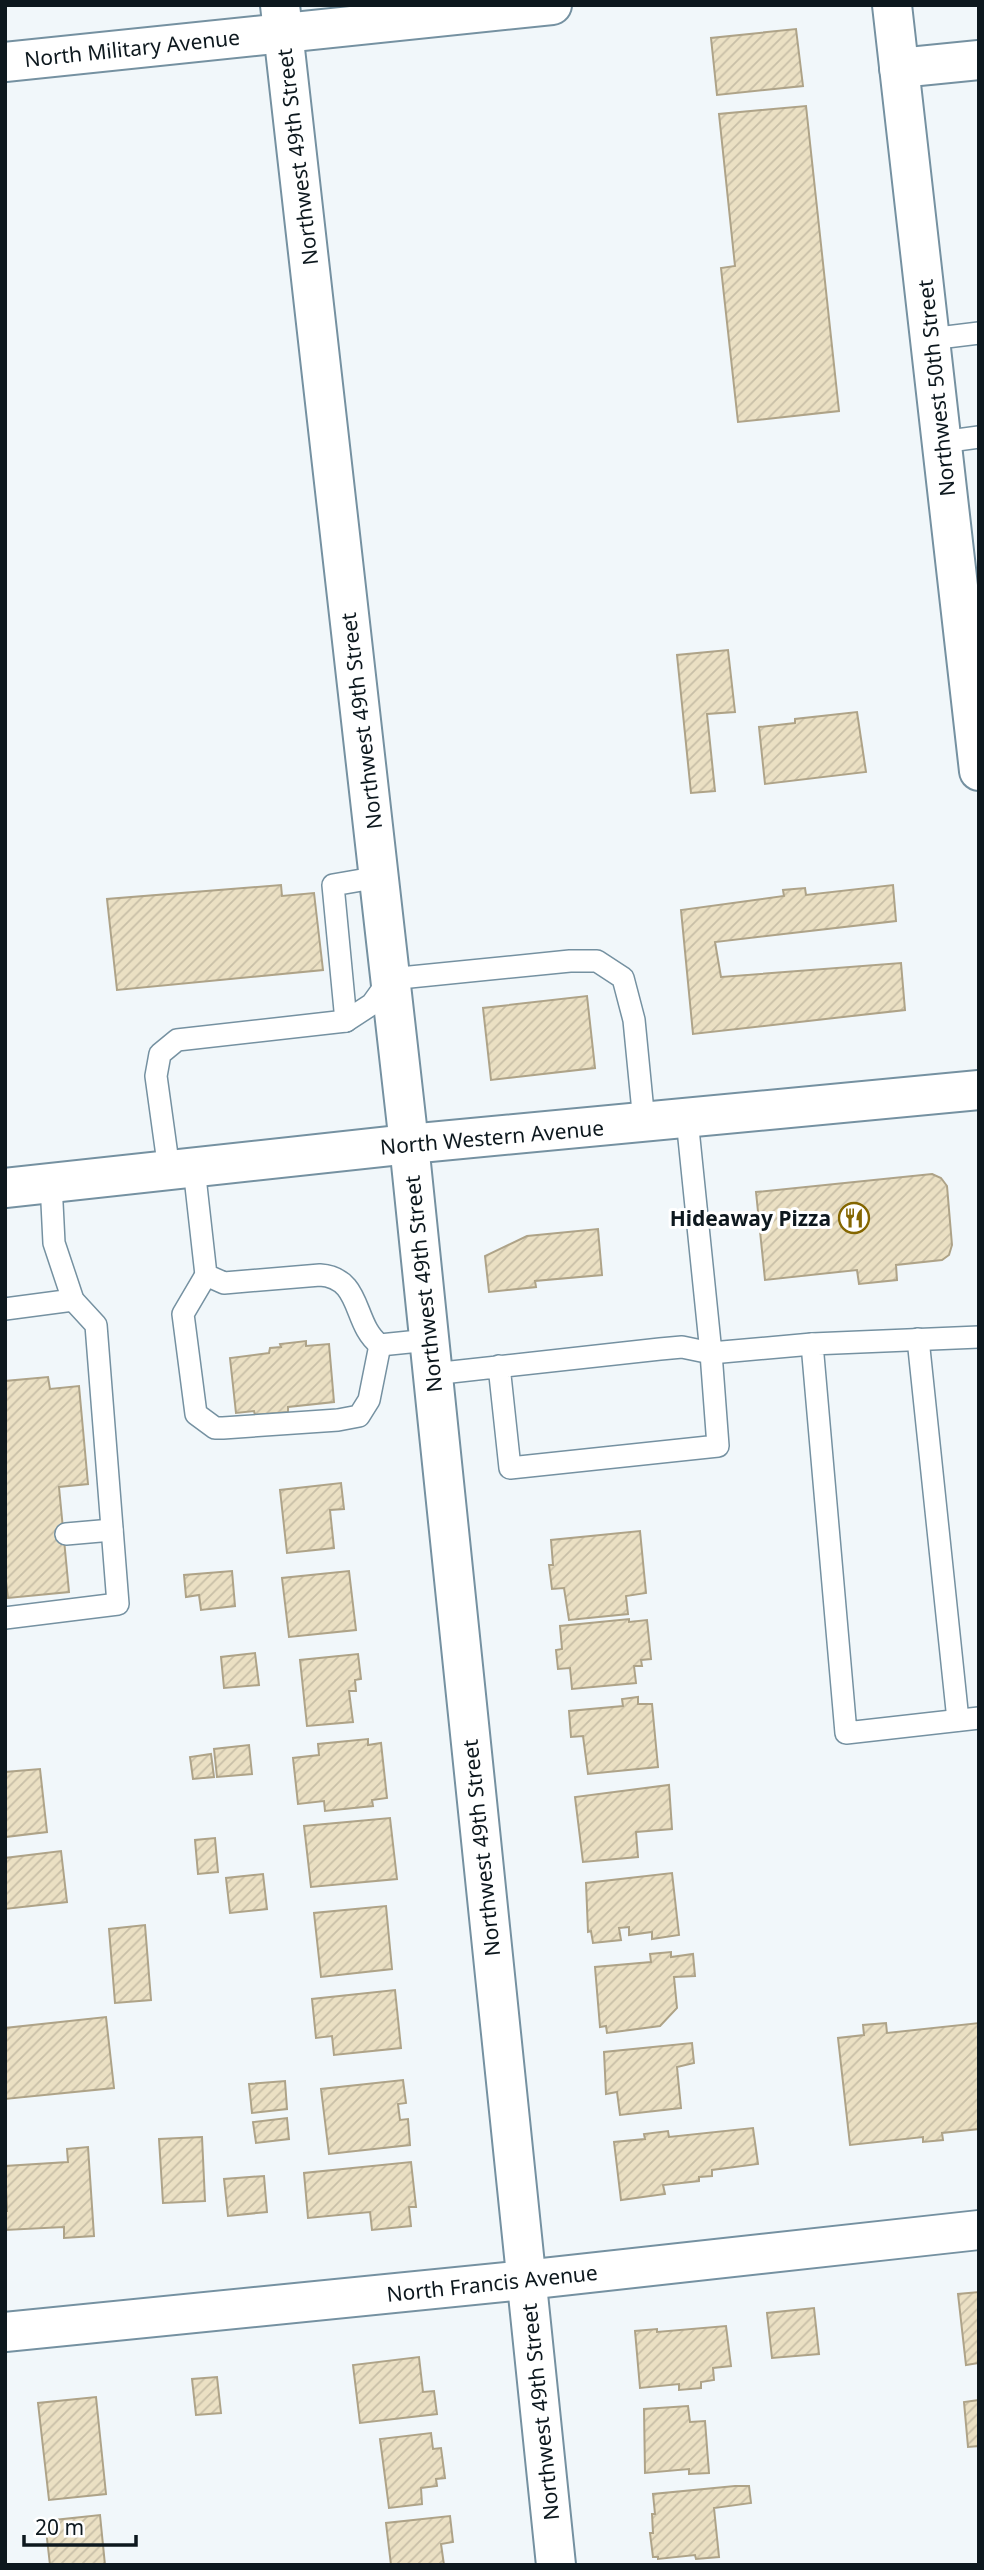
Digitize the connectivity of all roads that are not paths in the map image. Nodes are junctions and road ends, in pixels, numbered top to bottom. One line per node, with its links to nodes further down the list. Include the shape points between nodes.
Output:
1 (552, 5): 3 (street, North Military Avenue)
2 (892, 5): 6 (street, Northwest 50th Street)
3 (282, 18): 5 (street, North Military Avenue); 12 (street, Northwest 49th Street)
4 (979, 60): 6 (street)
5 (5, 62)
6 (899, 68): 8 (street, Northwest 50th Street)
7 (979, 333): 8 (lane)
8 (930, 339): 9 (street, Northwest 50th Street)
9 (960, 440): 10 (street, Northwest 50th Street)
10 (972, 659): 11 (street, Northwest 50th Street)
11 (979, 771)
12 (379, 877): 13 (street, Northwest 49th Street); 14 (lane, via 333,885)
13 (390, 978): 14 (lane, via 372,1004); 17 (lane, via 597,961 623,978 634,1020); 18 (street, Northwest 49th Street)
14 (346, 1021): 19 (lane, via 177,1040 160,1054 156,1076)
15 (979, 1090): 16 (street, North Western Avenue)
16 (687, 1119): 17 (street, North Western Avenue); 29 (lane)
17 (644, 1122): 18 (street, North Western Avenue)
18 (409, 1144): 19 (street, North Western Avenue); 30 (street, Northwest 49th Street)
19 (181, 1169): 20 (street, North Western Avenue); 22 (lane)
20 (51, 1183): 21 (street, North Western Avenue); 23 (lane, via 54,1243)
21 (5, 1188)
22 (206, 1275): 27 (lane, via 224,1283 334,1276 348,1287 369,1337); 27 (lane, via 183,1314 196,1414 215,1428 359,1416 369,1400)
23 (73, 1300): 24 (lane); 32 (lane, via 96,1325)
24 (5, 1309)
25 (979, 1337): 26 (lane)
26 (918, 1339): 28 (lane); 35 (lane)
27 (380, 1345): 30 (lane)
28 (812, 1345): 29 (lane); 35 (lane, via 846,1733)
29 (710, 1353): 31 (lane, via 682,1348); 31 (lane, via 718,1446 510,1468)
30 (431, 1357): 31 (lane); 37 (street, Northwest 49th Street)
31 (499, 1366)
32 (112, 1530): 33 (lane); 34 (lane, via 118,1604)
33 (66, 1534)
34 (5, 1618)
35 (969, 1719)
36 (979, 2230): 37 (street, North Francis Avenue)
37 (525, 2280): 38 (street, North Francis Avenue); 39 (street, Northwest 49th Street)
38 (5, 2332)
39 (556, 2565)

